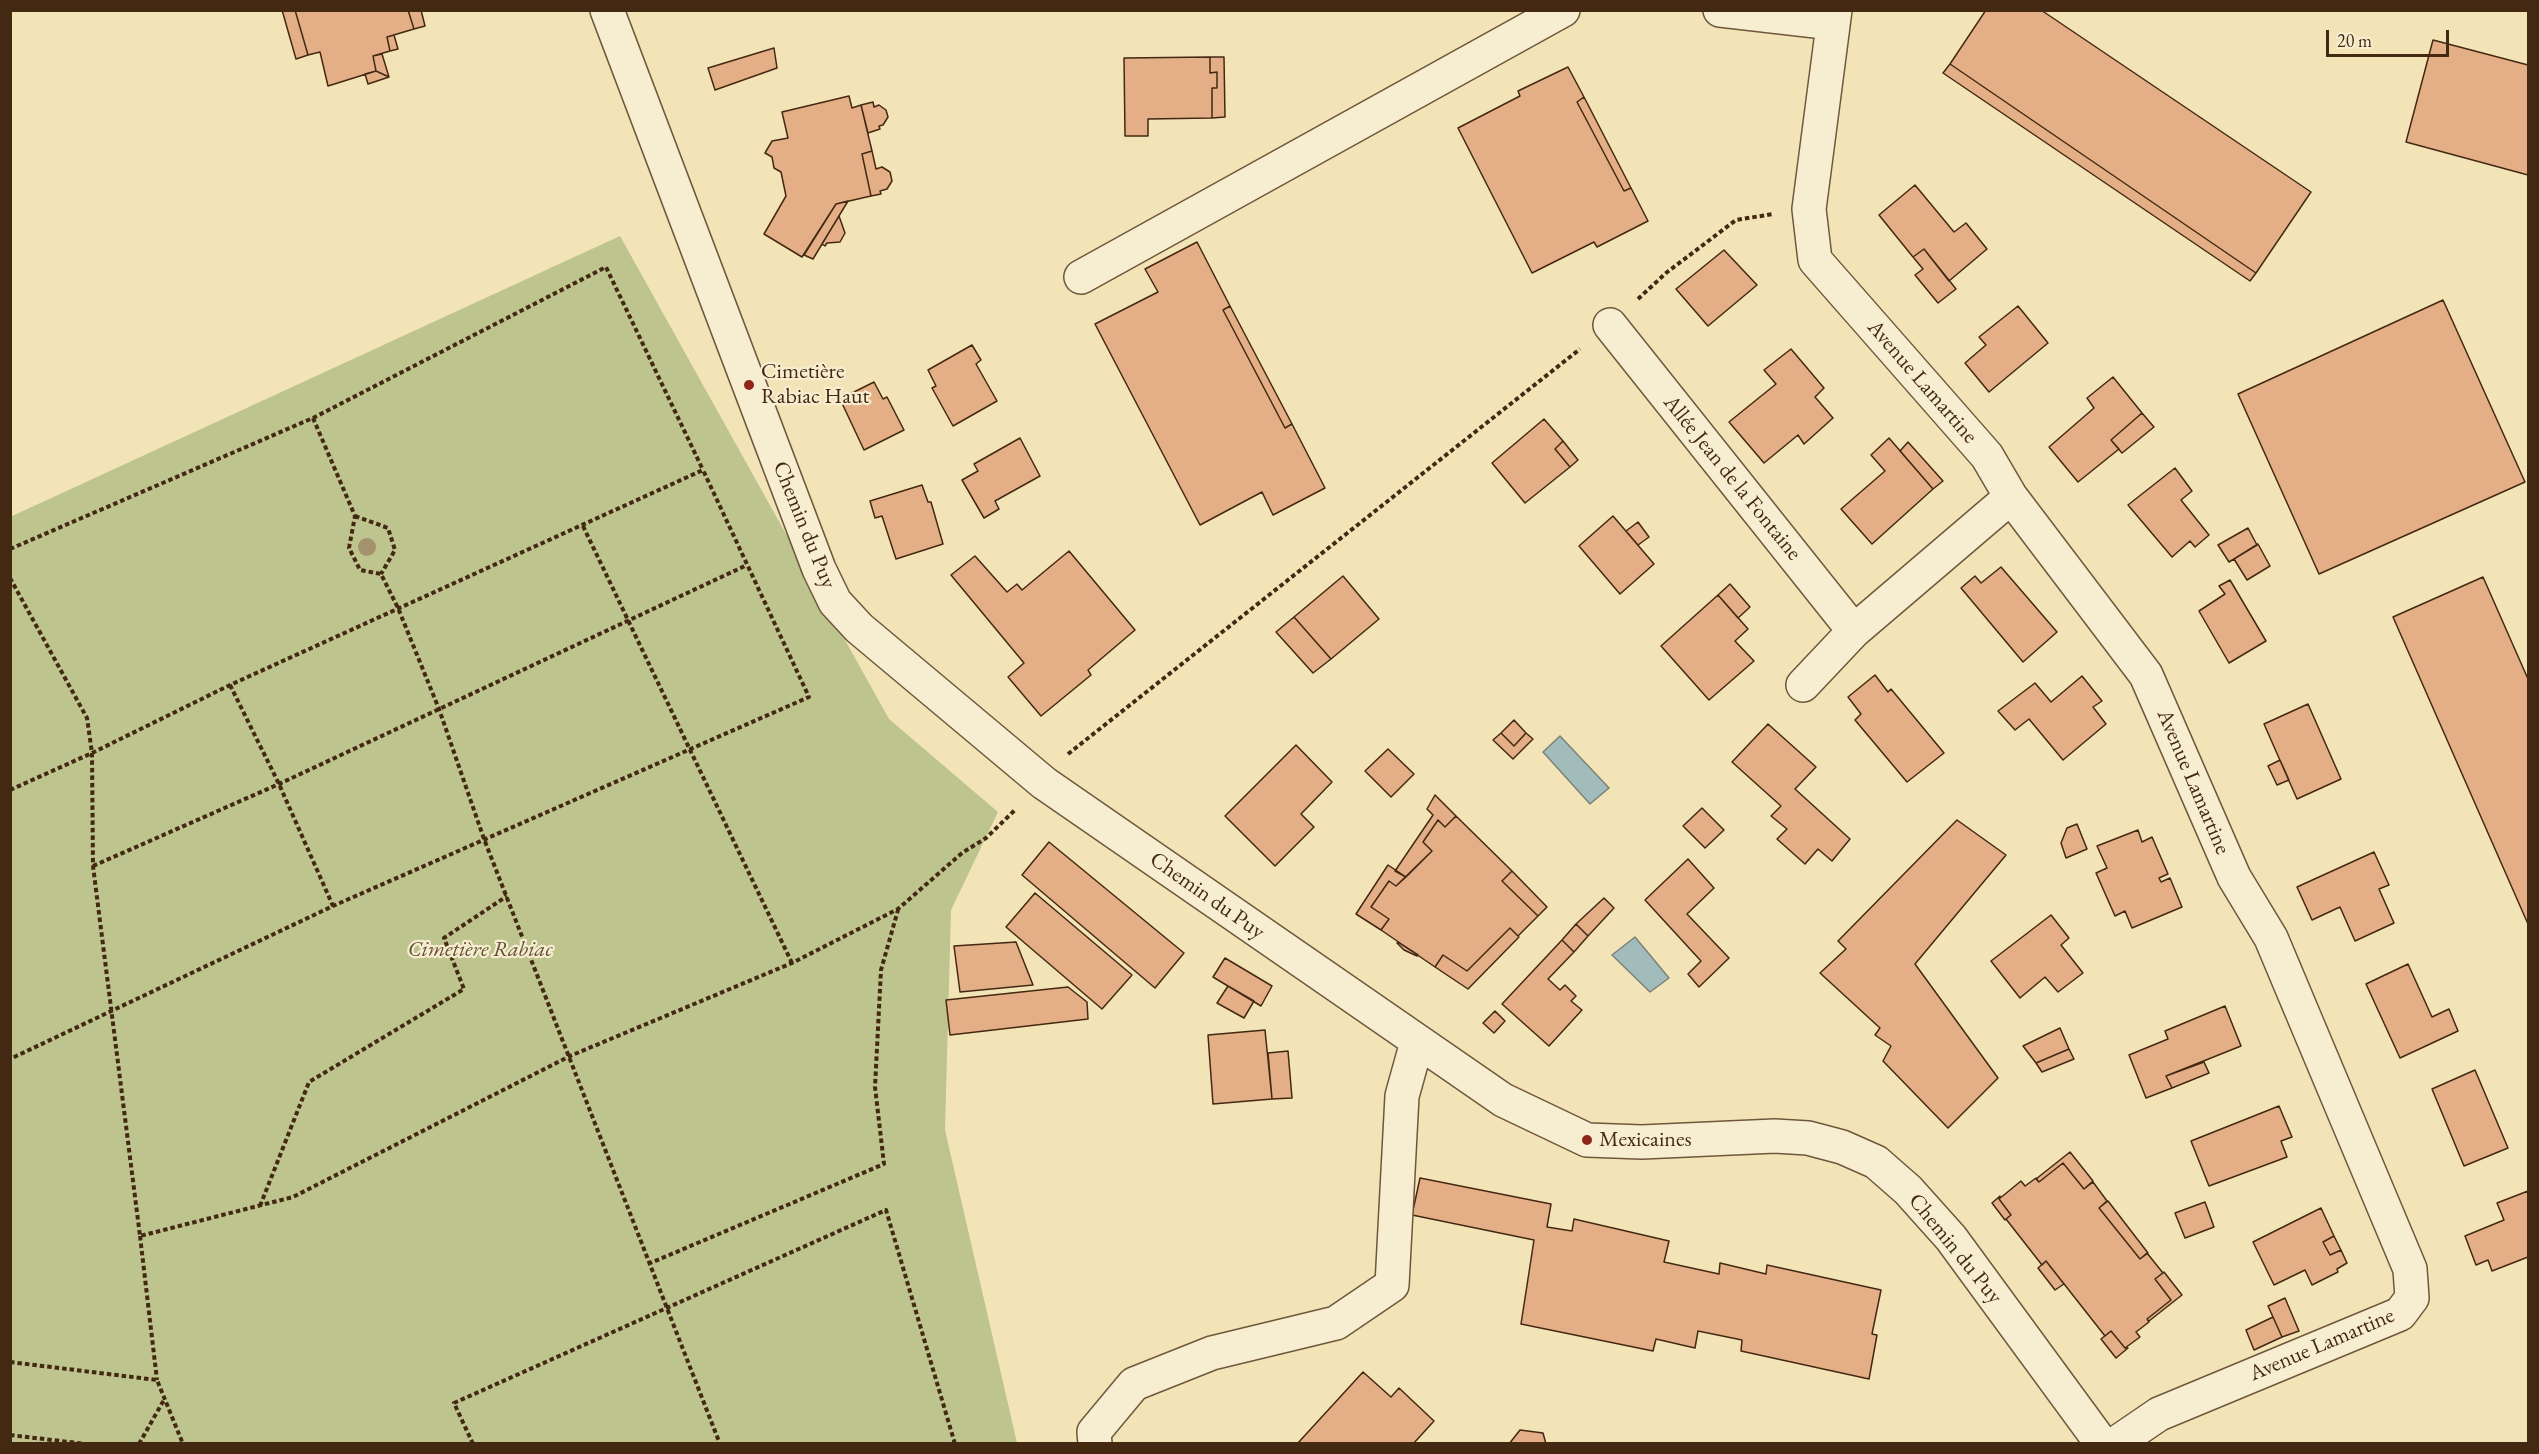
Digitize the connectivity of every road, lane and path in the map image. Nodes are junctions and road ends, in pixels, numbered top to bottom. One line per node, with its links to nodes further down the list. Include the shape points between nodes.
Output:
1 (607, 10): 25 (street, Chemin du Puy, via 819,569 836,602 860,628)
2 (1563, 10): 6 (street)
3 (1720, 10): 4 (street)
4 (1834, 14): 5 (street, Avenue Lamartine)
5 (1809, 209): 7 (path, via 1736,220 1666,273); 10 (street, Avenue Lamartine, via 1815,260 1987,456)
6 (1081, 277)
7 (1610, 325): 19 (street, Allée Jean de la Fontaine); 25 (path, via 1051,767)
8 (313, 418): 9 (path, via 606,267); 11 (path); 13 (path)
9 (703, 470): 12 (path); 14 (path)
10 (2011, 497): 19 (street); 54 (street, Avenue Lamartine, via 2146,675 2234,877 2271,938 2410,1269 2412,1298 2400,1314 2159,1414)
11 (355, 516): 15 (path, via 349,548 360,570); 15 (path, via 388,528 395,550)
12 (583, 526): 17 (path); 18 (path)
13 (10, 549)
14 (747, 565): 18 (path); 23 (path, via 809,697)
15 (381, 574): 17 (path)
16 (10, 578): 24 (path, via 87,718)
17 (398, 608): 20 (path); 22 (path)
18 (628, 621): 22 (path); 23 (path)
19 (1854, 631): 21 (street)
20 (230, 685): 24 (path); 26 (path)
21 (1803, 685)
22 (439, 709): 26 (path); 28 (path)
23 (690, 748): 28 (path); 33 (path)
24 (92, 753): 27 (path); 29 (path)
25 (1044, 783): 32 (path, via 986,838 962,853); 35 (street, Chemin du Puy)
26 (279, 784): 29 (path); 31 (path)
27 (10, 790)
28 (484, 839): 30 (path); 31 (path)
29 (93, 866): 34 (path)
30 (507, 896): 36 (path); 38 (path, via 444,938 464,989 309,1082)
31 (333, 906): 34 (path)
32 (898, 909): 33 (path); 40 (path, via 881,970 874,1087 884,1164)
33 (792, 963): 36 (path)
34 (111, 1011): 37 (path); 39 (path)
35 (1417, 1042): 52 (street, via 1402,1096 1392,1285 1336,1323 1212,1353 1134,1384 1094,1432); 53 (street, Chemin du Puy, via 1503,1100 1587,1140 1808,1138 1876,1162 1908,1190 1951,1238)
36 (570, 1056): 38 (path, via 293,1197); 40 (path)
37 (10, 1059)
38 (260, 1206): 39 (path)
39 (140, 1236): 43 (path)
40 (648, 1264): 41 (path)
41 (665, 1308): 49 (path, via 454,1403); 50 (path); 51 (path, via 886,1210)
42 (10, 1362): 43 (path)
43 (157, 1380): 44 (path)
44 (165, 1398): 47 (path); 48 (path)
45 (10, 1434): 46 (path)
46 (86, 1443)
47 (139, 1443)
48 (183, 1443)
49 (473, 1443)
50 (720, 1443)
51 (955, 1443)
52 (1095, 1443)
53 (2102, 1443)
54 (2115, 1443)

